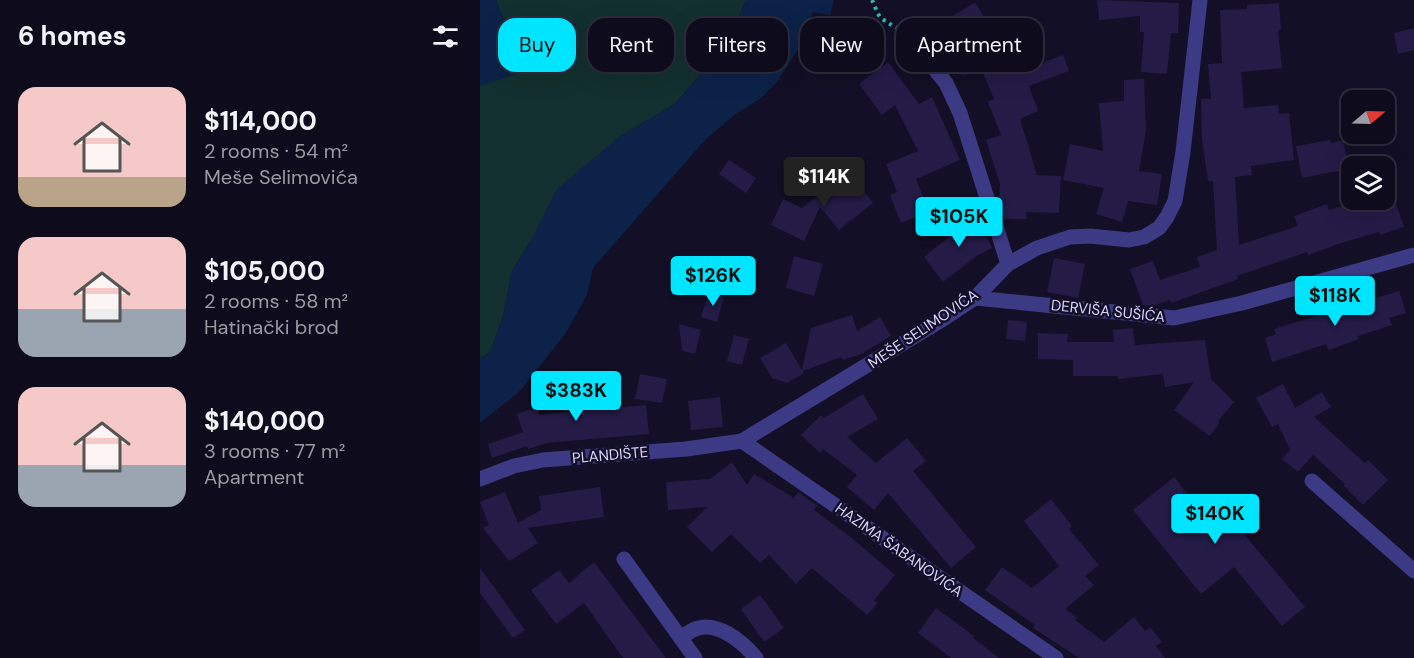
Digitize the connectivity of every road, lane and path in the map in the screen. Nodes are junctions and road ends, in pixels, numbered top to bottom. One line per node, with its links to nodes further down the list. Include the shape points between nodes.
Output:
1 (872, 0): 3 (path, via 879,17)
2 (1200, 0): 6 (street, MEŠE SELIMOVIĆA, via 1183,152 1175,201 1167,217 1159,228 1144,237 1071,237 1037,248)
3 (896, 26)
4 (937, 72): 6 (street, via 960,113)
5 (1414, 255): 7 (street, DERVIŠA SUŠIĆA, via 1174,318)
6 (1008, 264): 7 (street, MEŠE SELIMOVIĆA)
7 (975, 298): 8 (street, MEŠE SELIMOVIĆA)
8 (742, 441): 9 (street, PLANDIŠTE, via 543,460); 16 (street, HAZIMA ŠABANOVIĆA)
9 (480, 479)
10 (1312, 481): 12 (street)
11 (624, 559): 13 (street)
12 (1414, 571)
13 (681, 638): 14 (street); 15 (street, via 694,629 709,627 746,646)
14 (695, 658)
15 (756, 658)
16 (1056, 658)

